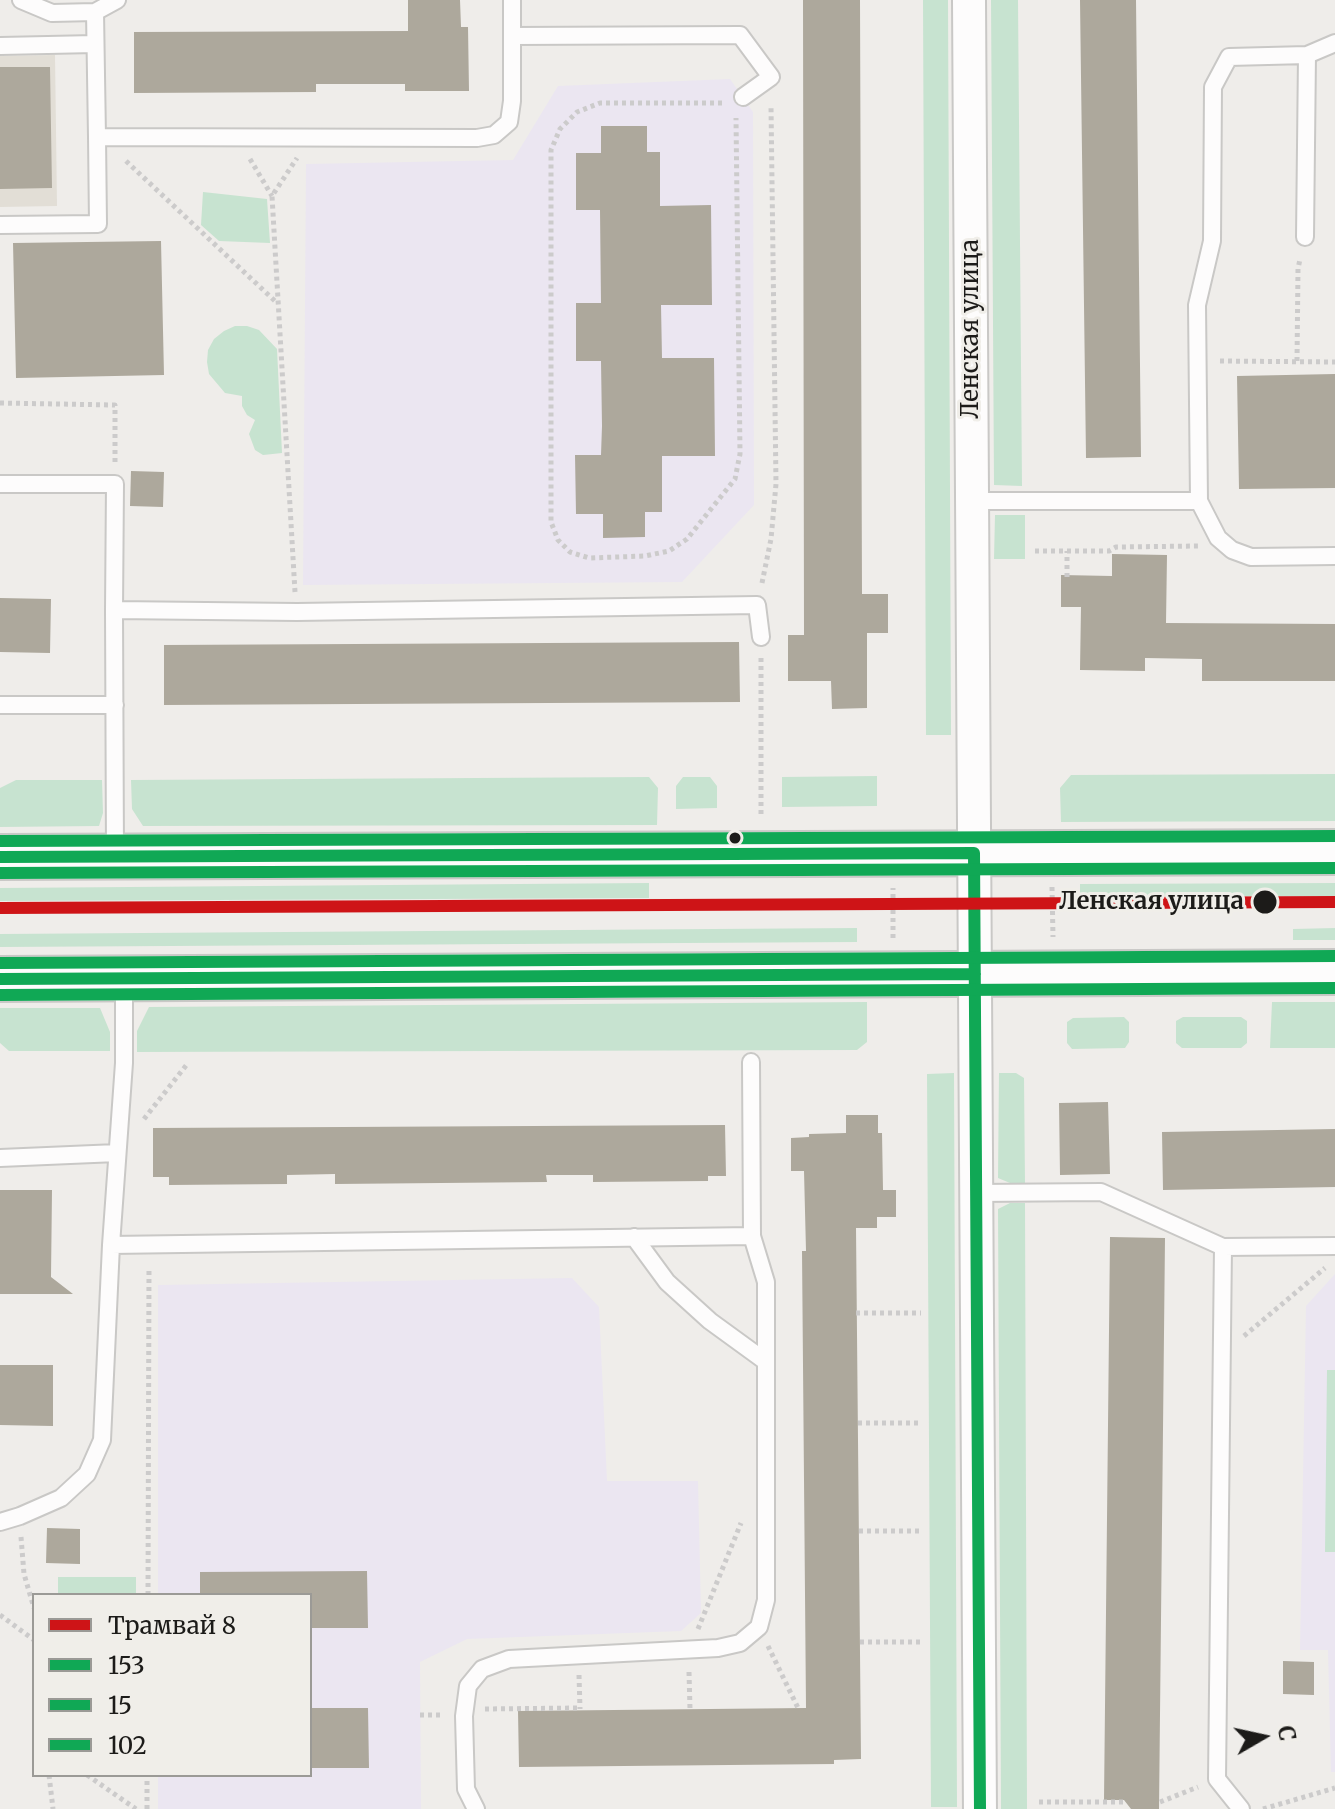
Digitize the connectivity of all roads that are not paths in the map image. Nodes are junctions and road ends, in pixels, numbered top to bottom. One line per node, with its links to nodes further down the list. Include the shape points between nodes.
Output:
1 (21, 0): 5 (lane, via 52,13)
2 (117, 0): 5 (lane)
3 (512, 0): 6 (lane)
4 (969, 0): 16 (street, Ленская улица)
5 (95, 12): 8 (lane)
6 (512, 36): 11 (lane, via 740,35 771,77); 12 (lane, via 509,122 494,135)
7 (1335, 43): 10 (lane)
8 (95, 44): 9 (lane); 12 (lane)
9 (0, 46)
10 (1307, 55): 14 (lane); 17 (lane, via 1229,57 1213,87 1212,241 1197,305)
11 (739, 100)
12 (97, 137): 13 (lane, via 98,224)
13 (0, 225)
14 (1305, 237)
15 (0, 484): 19 (lane, via 115,484)
16 (972, 501): 17 (lane); 24 (street, Ленская улица)
17 (1199, 501): 18 (lane, via 1218,538 1232,550 1251,557)
18 (1335, 556)
19 (114, 610): 20 (lane, via 757,605); 22 (lane)
20 (761, 637)
21 (0, 705): 22 (lane)
22 (115, 705): 26 (lane)
23 (1335, 852): 24 (main road)
24 (974, 853): 26 (main road); 28 (street, Ленская улица)
25 (0, 857): 26 (main road)
26 (115, 857)
27 (1335, 972): 28 (main road)
28 (975, 974): 29 (main road); 34 (street, Ленская улица)
29 (124, 978): 30 (main road); 32 (lane)
30 (0, 979)
31 (751, 1062): 35 (lane)
32 (117, 1153): 33 (lane); 37 (lane)
33 (0, 1158)
34 (977, 1193): 39 (lane, via 1101,1192); 43 (street, Ленская улица)
35 (752, 1236): 36 (lane); 40 (lane, via 766,1282)
36 (634, 1237): 37 (lane); 40 (lane, via 667,1282)
37 (111, 1245): 41 (lane, via 102,1440 87,1474 61,1498)
38 (1335, 1246): 39 (lane)
39 (1223, 1247): 44 (lane, via 1217,1779)
40 (765, 1361): 42 (lane, via 766,1600 759,1627 740,1643 509,1659 482,1669 468,1686 465,1709 466,1789)
41 (0, 1522)
42 (476, 1809)
43 (980, 1809)
44 (1241, 1809)

